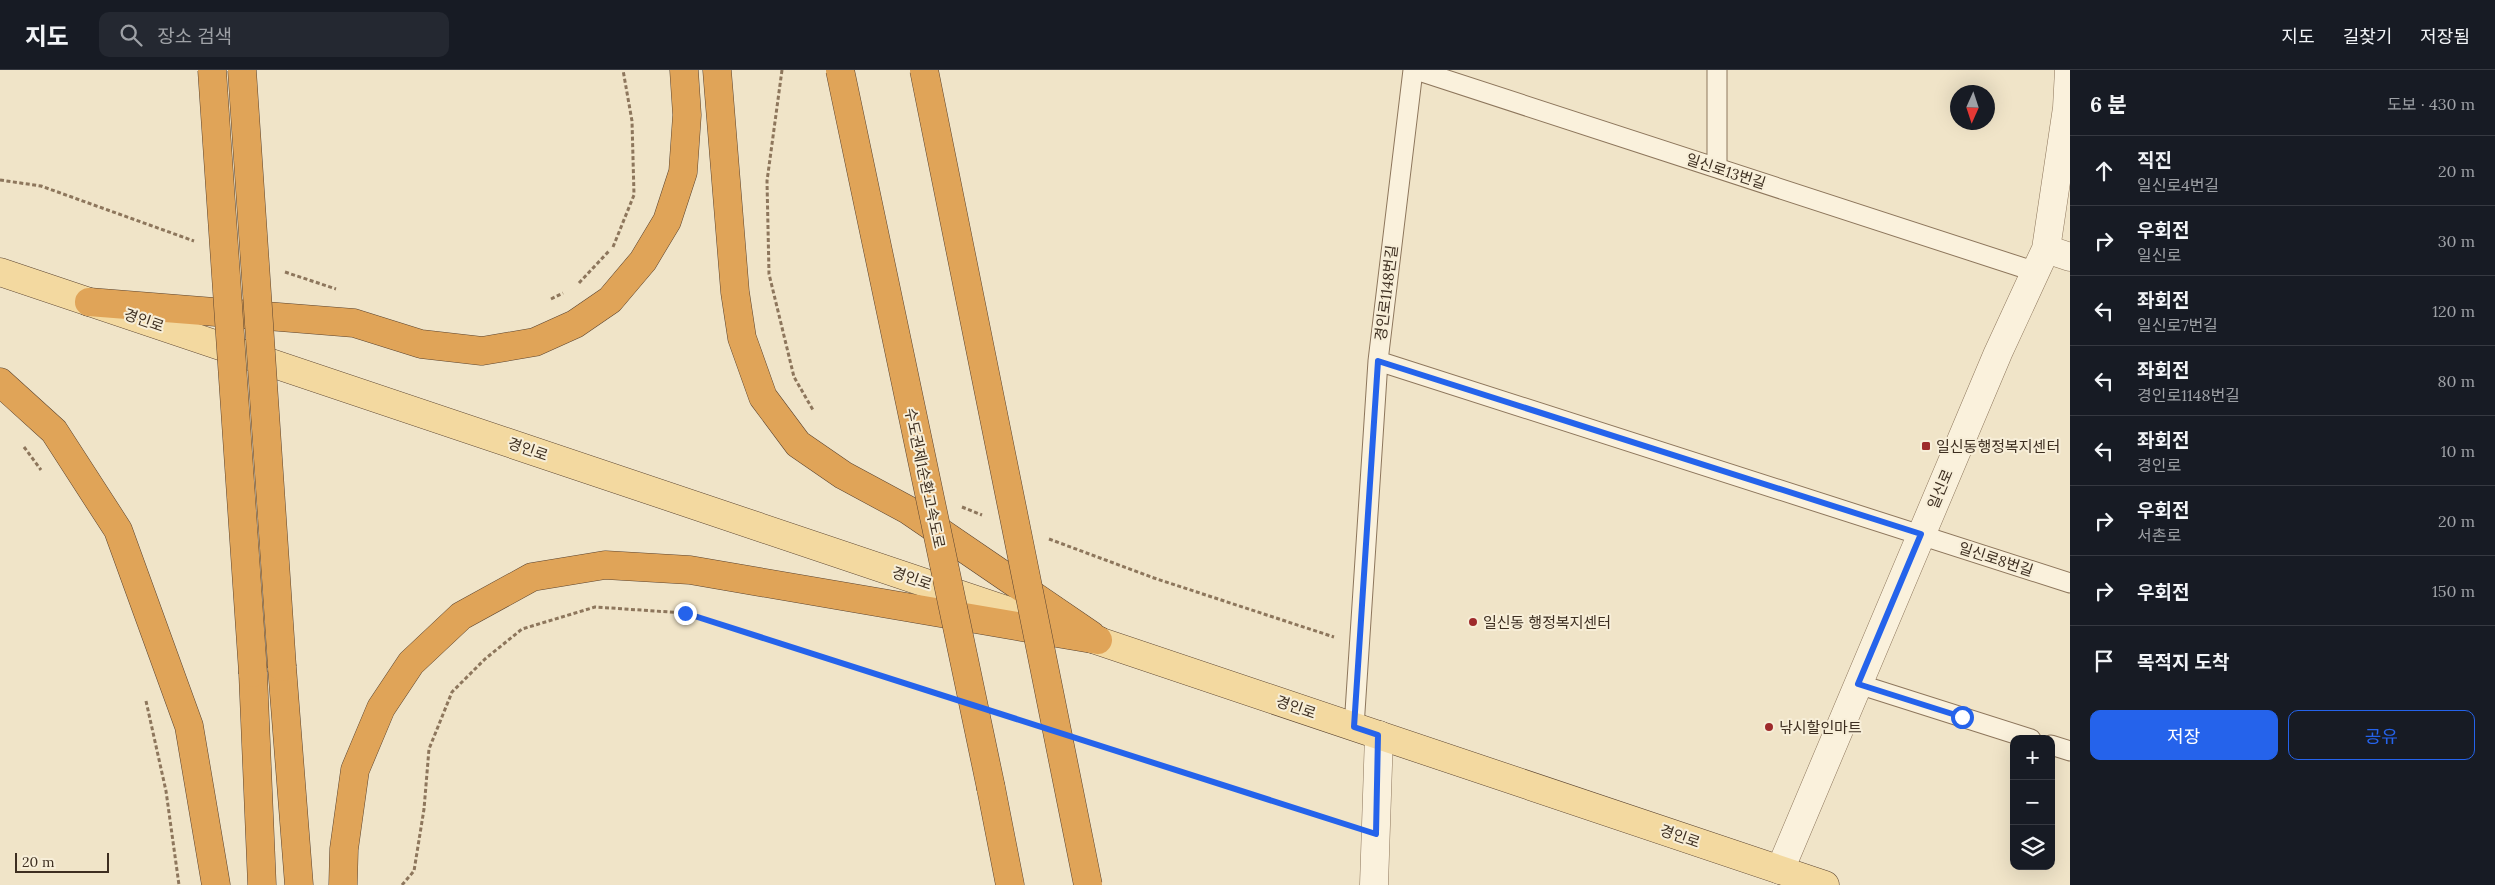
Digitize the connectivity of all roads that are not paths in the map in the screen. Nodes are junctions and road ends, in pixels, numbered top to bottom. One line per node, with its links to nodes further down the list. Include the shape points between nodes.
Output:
1 (212, 70): 27 (highway, bridge, via 253,673)
2 (242, 70): 28 (highway, bridge)
3 (684, 70): 13 (highway, via 683,172 667,221 643,261 610,300 575,324 535,342 482,351 421,344 354,323)
4 (717, 70): 18 (highway, via 735,292 742,338 764,397 798,444 843,475 908,510)
5 (840, 70): 24 (highway, 수도권제1순환고속도로, bridge)
6 (924, 70): 32 (highway, bridge)
7 (1414, 70): 10 (lane, 일신로13번길); 14 (lane, 경인로1148번길)
8 (1717, 70): 10 (lane)
9 (2069, 70): 11 (street, 일신로)
10 (1717, 168): 11 (lane, 일신로13번길)
11 (2051, 259): 16 (street, 일신로, via 1998,353)
12 (0, 272): 13 (main road, 경인로)
13 (89, 302): 18 (main road, 경인로)
14 (1378, 361): 16 (lane, 일신로8번길); 20 (lane, 경인로1148번길)
15 (0, 382): 26 (highway, via 54,431 118,530 189,726)
16 (1921, 534): 17 (lane, 일신로8번길); 19 (street, 일신로)
17 (2070, 583)
18 (1098, 640): 20 (main road, 경인로); 29 (highway, via 690,570 605,565 532,576 461,616 411,663 381,708 354,770)
19 (1858, 684): 21 (lane); 25 (street, 일신로)
20 (1366, 731): 25 (main road, 경인로); 33 (street, via 1376,834)
21 (2018, 735)
22 (2055, 746): 23 (lane)
23 (2070, 751)
24 (991, 788): 30 (highway); 31 (highway, 수도권제1순환고속도로)
25 (1780, 870): 34 (main road, 경인로)
26 (216, 885)
27 (262, 885)
28 (298, 885)
29 (343, 885)
30 (997, 885)
31 (1010, 885)
32 (1088, 885)
33 (1374, 885)
34 (1824, 885)

